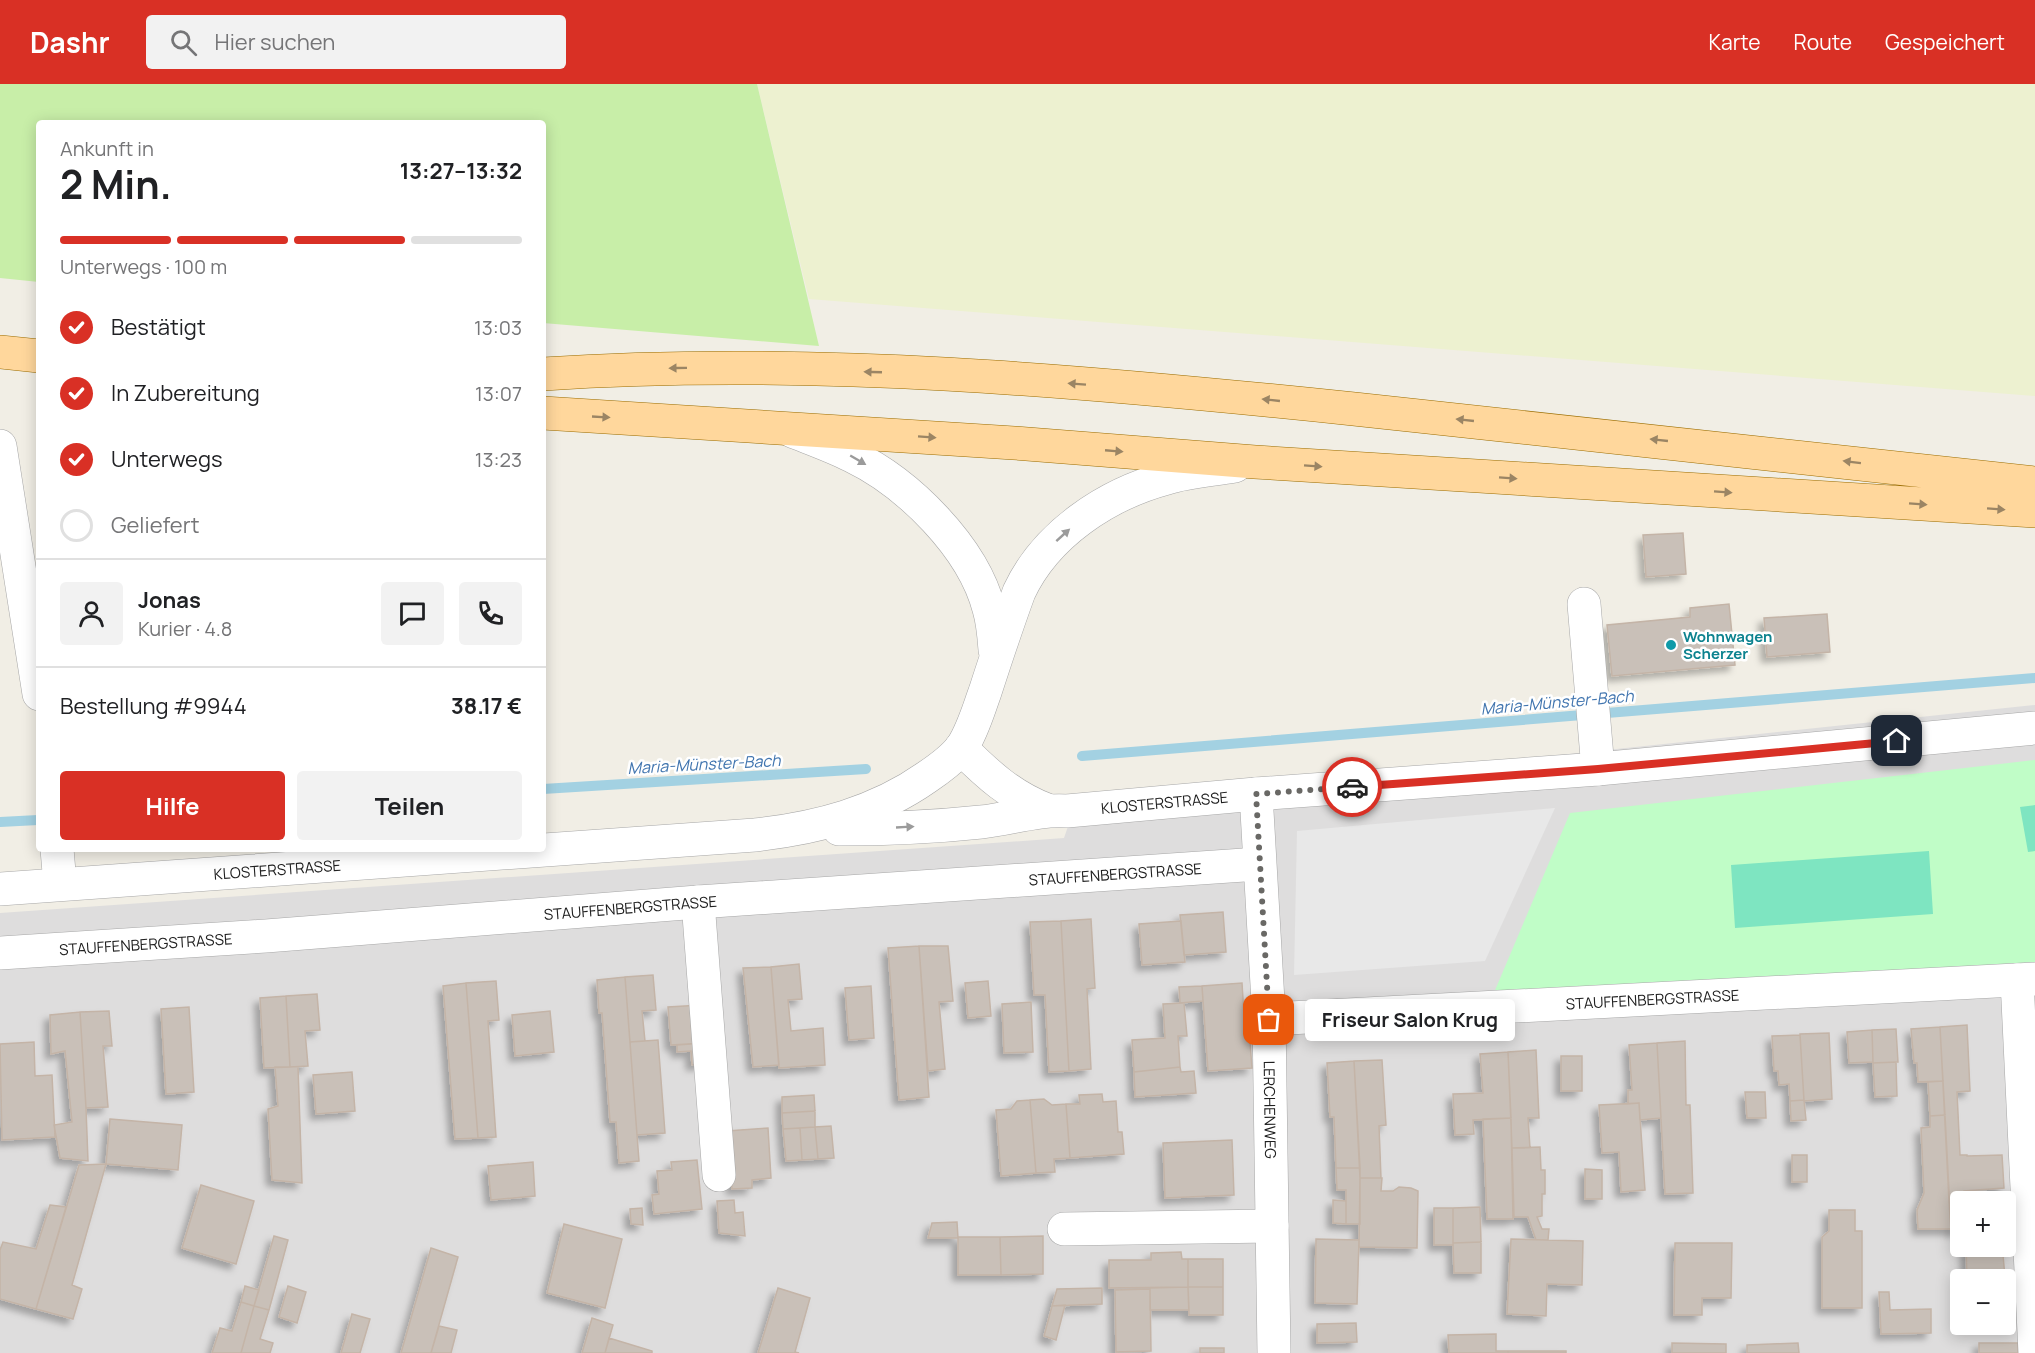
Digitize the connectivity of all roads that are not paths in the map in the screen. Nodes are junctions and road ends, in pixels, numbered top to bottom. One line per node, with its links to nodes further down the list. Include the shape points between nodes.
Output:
1 (36, 356): 2 (main road)
2 (2, 362): 3 (main road)
3 (36, 374)
4 (546, 374): 9 (main road, one-way to 4, via 1179,391 932,374 713,367)
5 (546, 413): 6 (main road, one-way to 6)
6 (785, 428): 8 (main road, one-way to 8); 12 (street, one-way to 12, via 853,456 913,497 936,518 983,591 990,609)
7 (0, 446): 13 (street)
8 (1255, 462): 10 (main road, one-way to 10); 12 (street, KLOSTERSTRASSE, one-way to 8, via 1025,579 1058,538 1079,521 1105,503 1168,477)
9 (2035, 483)
10 (2035, 512)
11 (1584, 604): 16 (street)
12 (996, 660): 15 (street, KLOSTERSTRASSE, via 974,725)
13 (36, 675)
14 (2035, 728): 16 (street, KLOSTERSTRASSE)
15 (961, 748): 18 (street, KLOSTERSTRASSE, via 1004,789); 19 (street, KLOSTERSTRASSE, via 939,769 893,798 851,816)
16 (1598, 769): 17 (street, KLOSTERSTRASSE)
17 (1256, 794): 18 (street, KLOSTERSTRASSE); 23 (street, LERCHENWEG)
18 (1047, 810): 19 (street, KLOSTERSTRASSE, one-way to 18, via 972,823)
19 (805, 829): 20 (street, KLOSTERSTRASSE)
20 (546, 850)
21 (57, 852): 24 (street)
22 (514, 852): 24 (street, KLOSTERSTRASSE)
23 (1259, 864): 26 (street, STAUFFENBERGSTRASSE); 29 (street, LERCHENWEG)
24 (60, 884): 25 (street, KLOSTERSTRASSE)
25 (0, 889)
26 (698, 902): 27 (street, STAUFFENBERGSTRASSE); 30 (street)
27 (0, 953)
28 (2026, 980): 29 (street, STAUFFENBERGSTRASSE); 33 (street)
29 (1269, 1020): 31 (street, LERCHENWEG)
30 (719, 1175)
31 (1272, 1226): 32 (street); 34 (street, LERCHENWEG)
32 (1064, 1229)
33 (2034, 1310): 35 (street)
34 (1274, 1353)
35 (2035, 1353)

